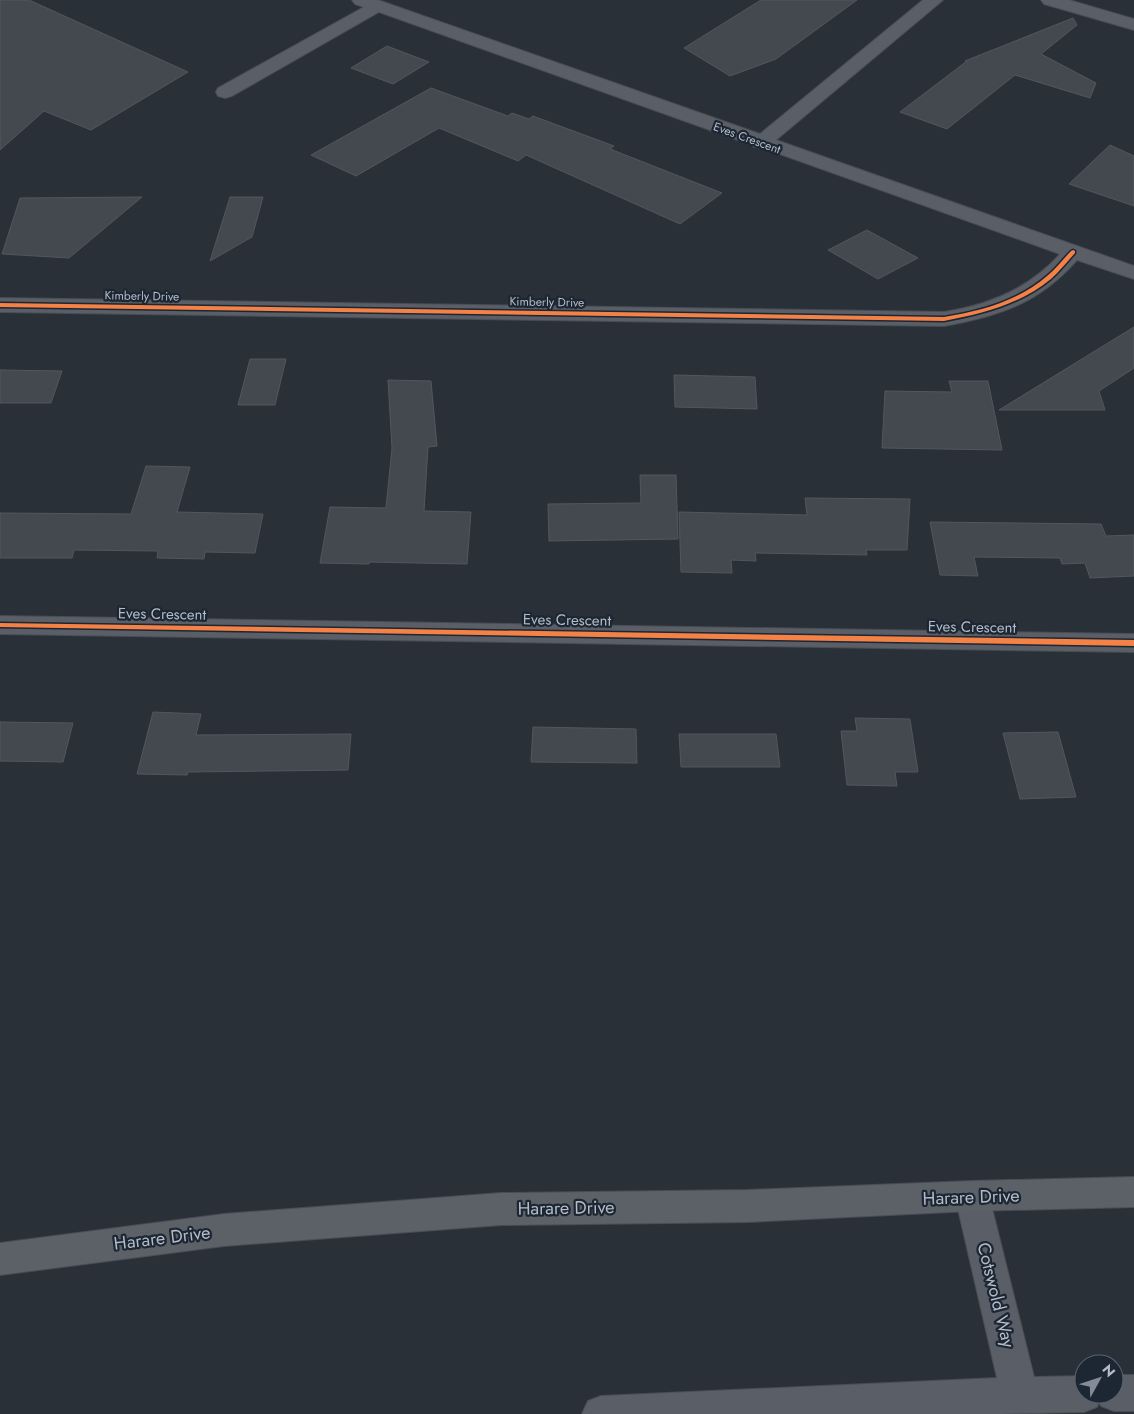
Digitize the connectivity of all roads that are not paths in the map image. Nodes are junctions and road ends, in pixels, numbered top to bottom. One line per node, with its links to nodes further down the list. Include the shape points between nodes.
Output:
1 (934, 0): 6 (street)
2 (1050, 0): 4 (street)
3 (369, 3): 5 (street); 6 (street, Eves Crescent)
4 (1134, 25)
5 (225, 92)
6 (761, 143): 7 (street, Eves Crescent)
7 (1073, 252): 8 (street, Eves Crescent); 9 (street, Kimberly Drive, via 1047,280 1006,303 981,313 944,319)
8 (1134, 273)
9 (0, 305)
10 (0, 625): 11 (street, Eves Crescent)
11 (1134, 643)
12 (1134, 1192): 13 (main road, Harare Drive)
13 (972, 1196): 14 (main road, Harare Drive, via 748,1206 501,1209 224,1230); 16 (street, Cotswold Way)
14 (0, 1259)
15 (1074, 1394): 16 (street)
16 (1020, 1395): 17 (street)
17 (602, 1414)

